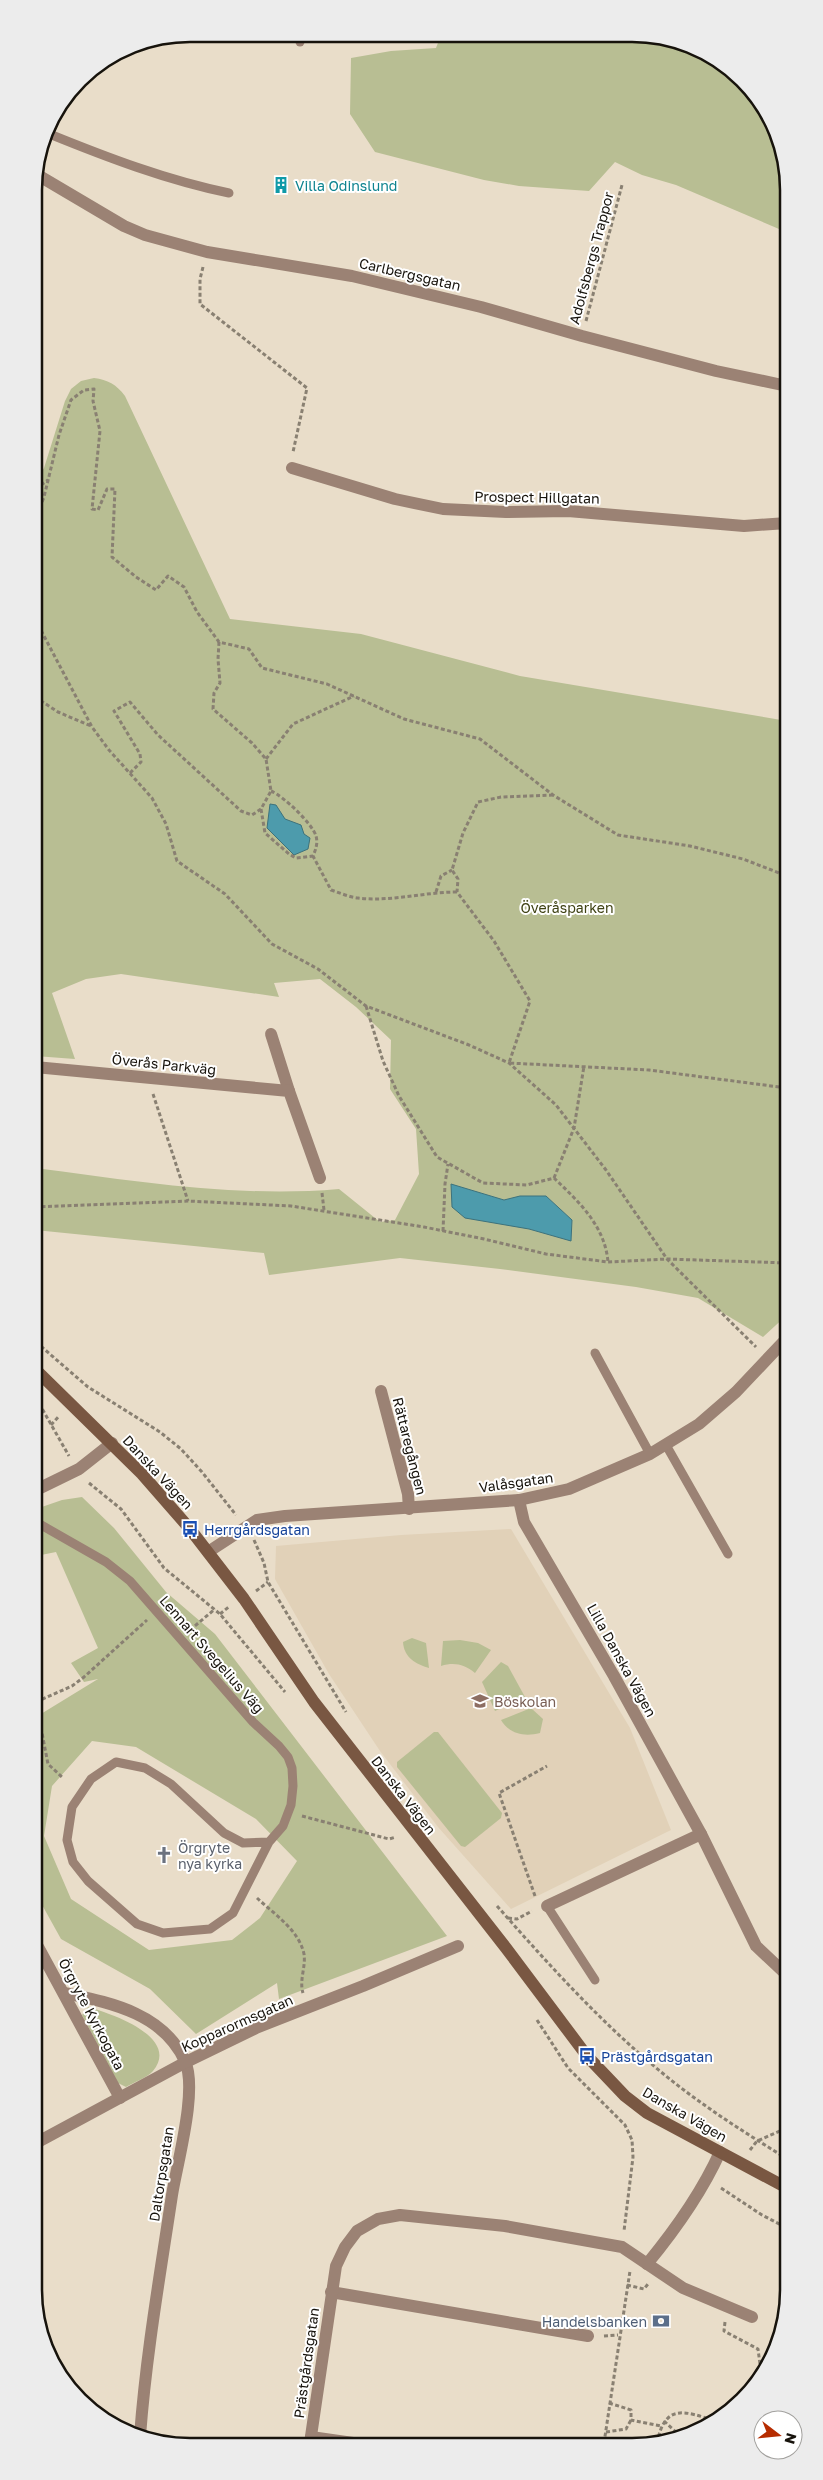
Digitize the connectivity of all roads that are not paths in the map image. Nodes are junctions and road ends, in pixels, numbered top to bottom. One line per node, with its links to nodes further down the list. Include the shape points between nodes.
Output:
1 (53, 136): 3 (lane, via 107,158)
2 (43, 178): 4 (street, Carlbergsgatan, via 145,235 207,252 352,276 481,307 716,371)
3 (229, 193)
4 (780, 385)
5 (292, 468): 6 (street, Prospect Hillgatan, via 395,499 443,508 577,512 744,526)
6 (780, 523)
7 (272, 1034): 9 (street)
8 (43, 1068): 9 (street, Överås Parkväg)
9 (289, 1091): 10 (street)
10 (320, 1178)
11 (780, 1349): 16 (street, Valåsgatan, via 699,1424)
12 (595, 1352): 17 (lane)
13 (42, 1376): 15 (street, Danska Vägen)
14 (381, 1391): 20 (street, Rättaregången)
15 (112, 1443): 18 (street, via 79,1469); 22 (street, Danska Vägen, via 163,1496)
16 (666, 1445): 17 (street, Valåsgatan); 23 (lane)
17 (650, 1454): 19 (street, Valåsgatan, via 569,1489)
18 (42, 1487)
19 (519, 1500): 20 (street, Valåsgatan); 24 (street, Lilla Danska Vägen, via 524,1522 610,1667)
20 (409, 1509): 22 (street, Valåsgatan, via 257,1520)
21 (42, 1526): 25 (lane, Lennart Svegelius Väg, via 106,1562 130,1581 253,1722 288,1757 293,1786 289,1814)
22 (208, 1552): 35 (street, Danska Vägen, via 314,1702 587,2056 647,2113)
23 (728, 1554)
24 (701, 1834): 26 (street); 29 (street, Lilla Danska Vägen, via 756,1946)
25 (269, 1842): 25 (lane, Lennart Svegelius Väg, via 243,1843 224,1832 171,1784 145,1768 116,1762 91,1779 72,1807 67,1840 73,1862 88,1881 136,1924 163,1933 210,1929 233,1913)
26 (547, 1906): 30 (lane)
27 (458, 1946): 32 (street, Kopparormsgatan, via 256,2028)
28 (42, 1954): 31 (street, Örgryte Kyrkogata)
29 (780, 1970)
30 (595, 1980)
31 (65, 1993): 32 (street, via 136,2013 157,2025); 33 (street, Örgryte Kyrkogata)
32 (186, 2062): 33 (street, Kopparormsgatan); 41 (street, Daltorpsgatan, via 188,2103)
33 (120, 2098): 34 (street, Kopparormsgatan)
34 (42, 2140)
35 (720, 2152): 36 (street, Danska Vägen); 37 (street, via 710,2174)
36 (780, 2184)
37 (647, 2264): 38 (street, Prästgårdsgatan, via 628,2250 505,2226 400,2215 378,2219 358,2232 345,2246 336,2266); 39 (street, via 683,2288)
38 (332, 2292): 40 (street, Prästgårdsgatan); 42 (street, Prästgårdsgatan)
39 (752, 2317)
40 (588, 2336)
41 (141, 2428)
42 (311, 2438)

